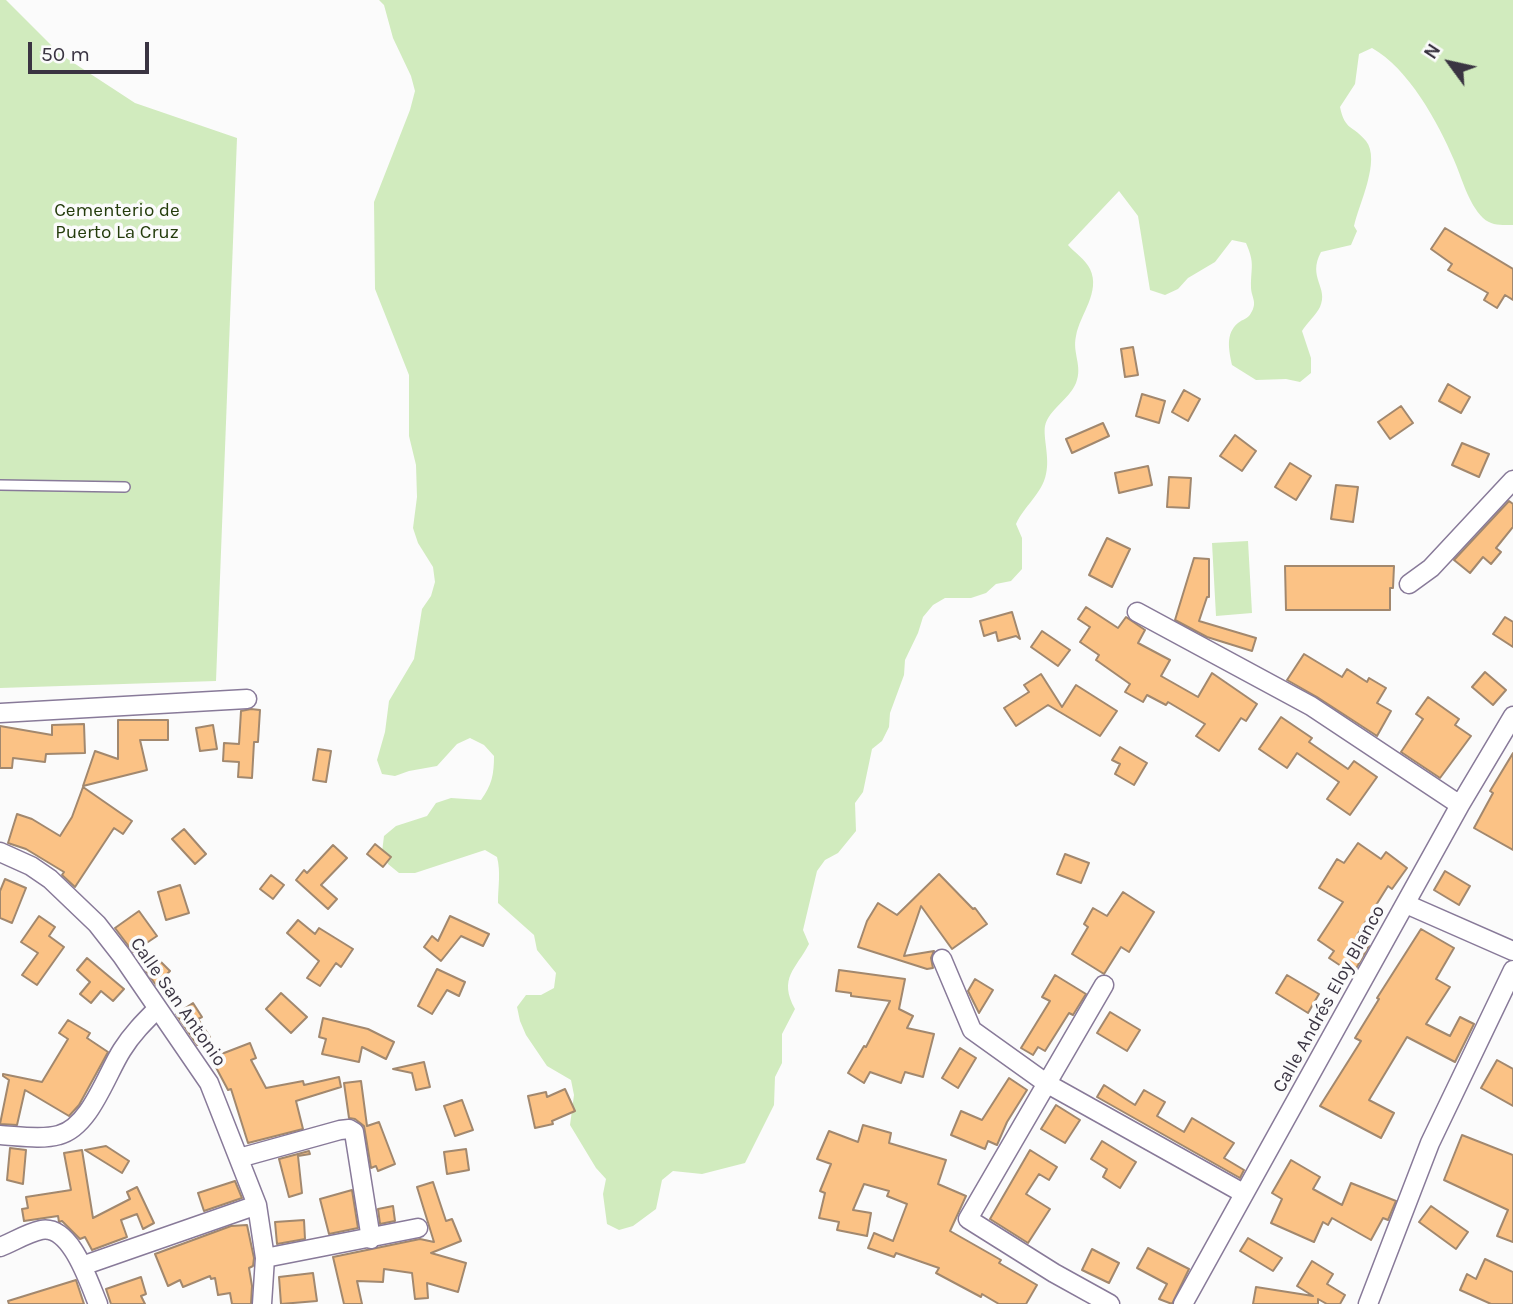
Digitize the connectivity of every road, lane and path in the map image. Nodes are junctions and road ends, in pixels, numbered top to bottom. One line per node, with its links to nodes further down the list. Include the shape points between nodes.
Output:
1 (1513, 480): 4 (street, via 1431,568)
2 (0, 485): 3 (lane)
3 (125, 487)
4 (1409, 584)
5 (1137, 612): 9 (street, via 1311,706)
6 (247, 699): 7 (street)
7 (0, 713)
8 (1513, 716): 9 (street, Calle Andrés Eloy Blanco)
9 (1460, 805): 11 (street, Calle Andrés Eloy Blanco)
10 (0, 852): 16 (street, Calle San Antonio, via 32,866 68,894 97,924)
11 (1406, 904): 12 (street); 20 (street, Calle Andrés Eloy Blanco)
12 (1513, 951)
13 (942, 959): 17 (street, via 972,1030)
14 (1513, 970): 31 (street, via 1430,1143)
15 (1104, 985): 17 (street)
16 (157, 1009): 18 (street, via 129,1040 72,1130 57,1136); 19 (street, Calle San Antonio, via 209,1083)
17 (1046, 1083): 20 (street); 29 (street, via 968,1219)
18 (0, 1136)
19 (239, 1158): 21 (street, Calle San Antonio); 23 (street, via 340,1130 354,1132)
20 (1244, 1193): 30 (street, Calle Andrés Eloy Blanco)
21 (257, 1205): 25 (street, Calle San Antonio); 26 (street)
22 (418, 1228): 23 (street)
23 (371, 1239): 25 (street)
24 (0, 1247): 26 (street, via 43,1230 55,1232 69,1243)
25 (265, 1258): 28 (street, Calle San Antonio)
26 (82, 1266): 27 (street)
27 (98, 1304)
28 (262, 1304)
29 (1110, 1304)
30 (1183, 1304)
31 (1368, 1304)

